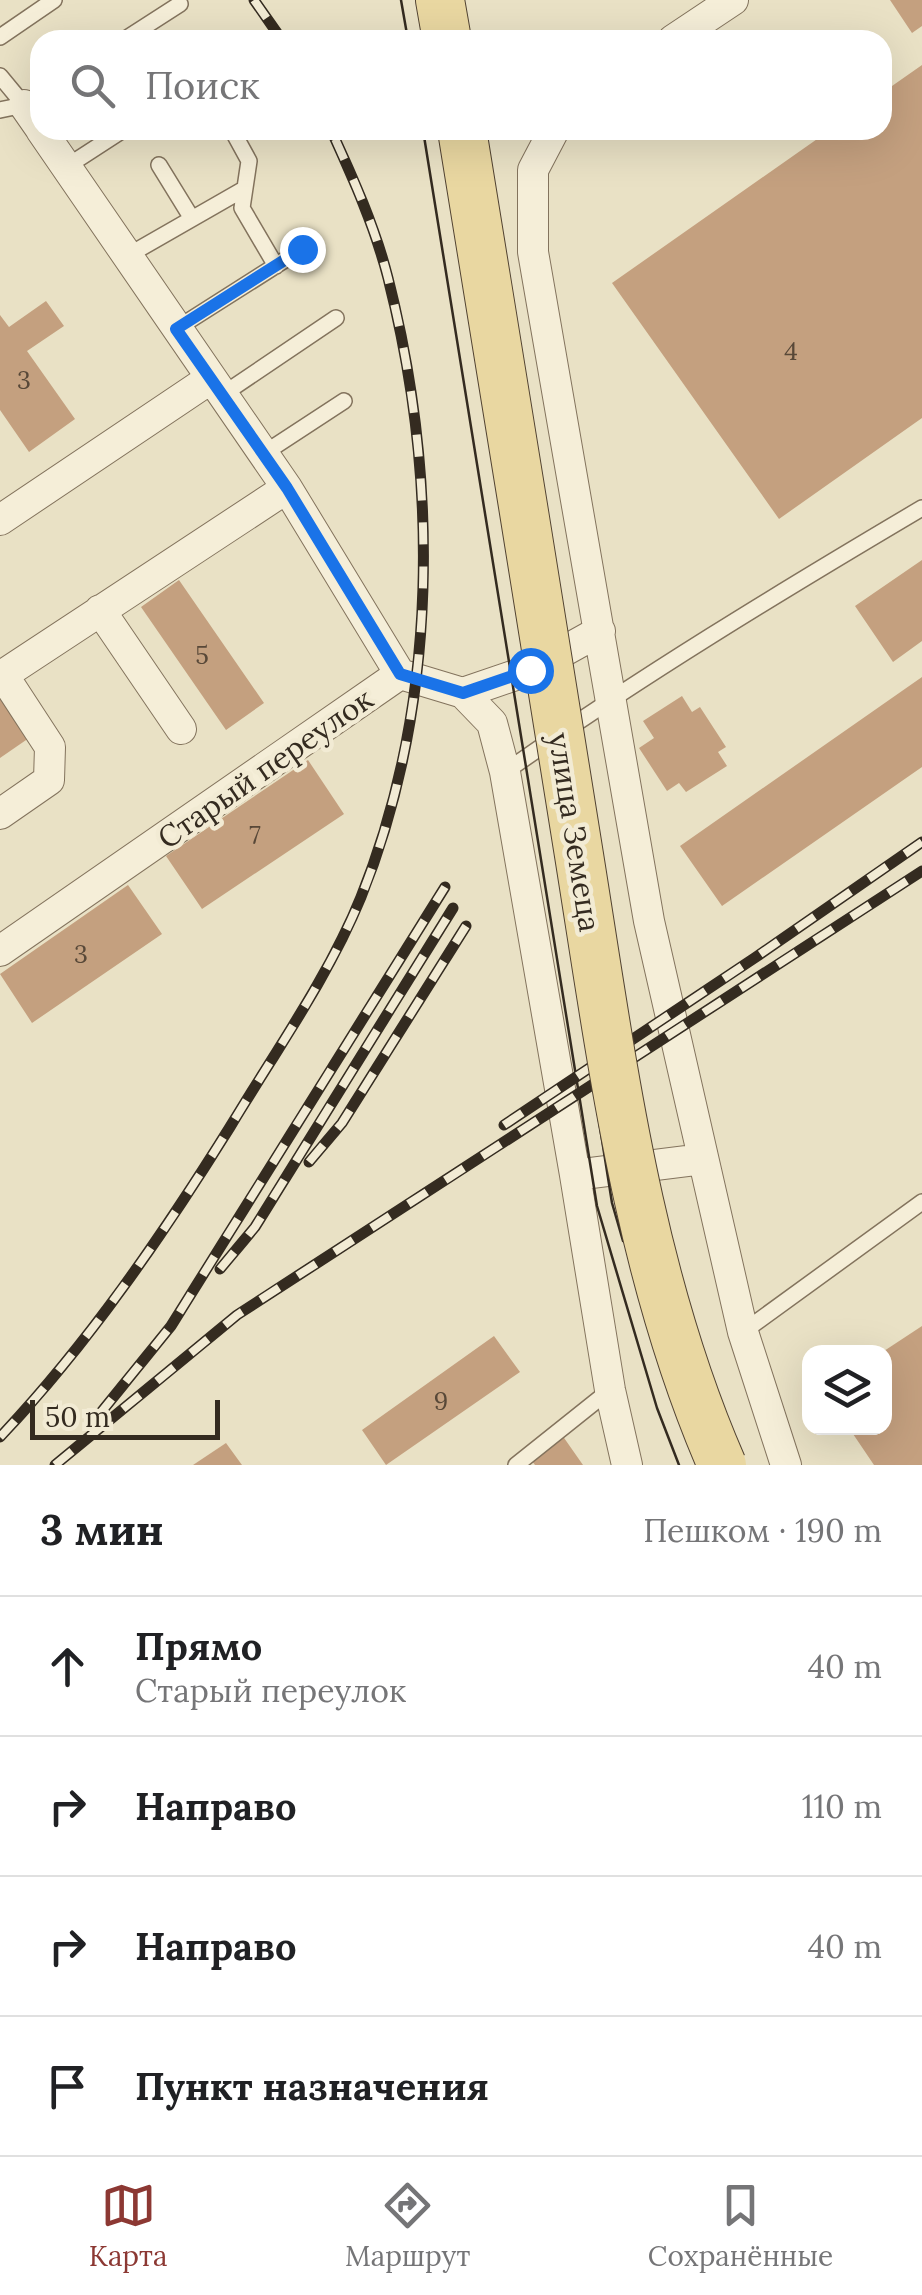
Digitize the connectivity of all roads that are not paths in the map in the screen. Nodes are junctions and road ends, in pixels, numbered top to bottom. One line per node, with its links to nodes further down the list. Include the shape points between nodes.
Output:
1 (54, 0): 8 (lane)
2 (440, 0): 6 (main road)
3 (733, 0): 7 (street)
4 (180, 4): 5 (lane)
5 (140, 30)
6 (445, 30)
7 (688, 30)
8 (0, 37)
9 (0, 76): 10 (lane)
10 (29, 114)
11 (47, 140): 17 (street)
12 (108, 140): 17 (lane)
13 (237, 140): 18 (lane, via 248,161)
14 (464, 140): 48 (main road, улица Земеца, bridge, via 614,1077 652,1256 696,1404)
15 (549, 140): 32 (street, via 533,170 533,252)
16 (159, 166): 19 (lane)
17 (66, 167): 21 (street)
18 (244, 189): 19 (lane); 22 (lane, via 242,208)
19 (191, 216): 21 (lane)
20 (302, 249): 22 (lane)
21 (127, 256): 24 (street)
22 (276, 266): 24 (lane)
23 (336, 318): 25 (lane)
24 (176, 329): 25 (street)
25 (216, 387): 27 (street); 30 (street)
26 (344, 401): 27 (lane)
27 (263, 454): 28 (street)
28 (287, 488): 31 (street); 33 (street)
29 (922, 508): 36 (lane)
30 (0, 520)
31 (100, 610): 34 (street); 37 (street)
32 (600, 631): 35 (street, via 530,670); 36 (street)
33 (400, 674): 35 (street, Старый переулок); 40 (street, Старый переулок)
34 (1, 676): 39 (street, via 50,747 48,780)
35 (463, 693): 38 (street, via 492,723)
36 (612, 696): 38 (lane); 41 (street, via 648,922)
37 (180, 729)
38 (505, 772): 42 (street)
39 (0, 814)
40 (0, 951)
41 (703, 1160): 42 (street); 44 (street)
42 (575, 1176): 45 (street)
43 (922, 1202): 44 (lane)
44 (743, 1332): 49 (street)
45 (610, 1390): 46 (lane); 47 (street)
46 (516, 1465)
47 (627, 1465)
48 (722, 1465)
49 (786, 1465)

